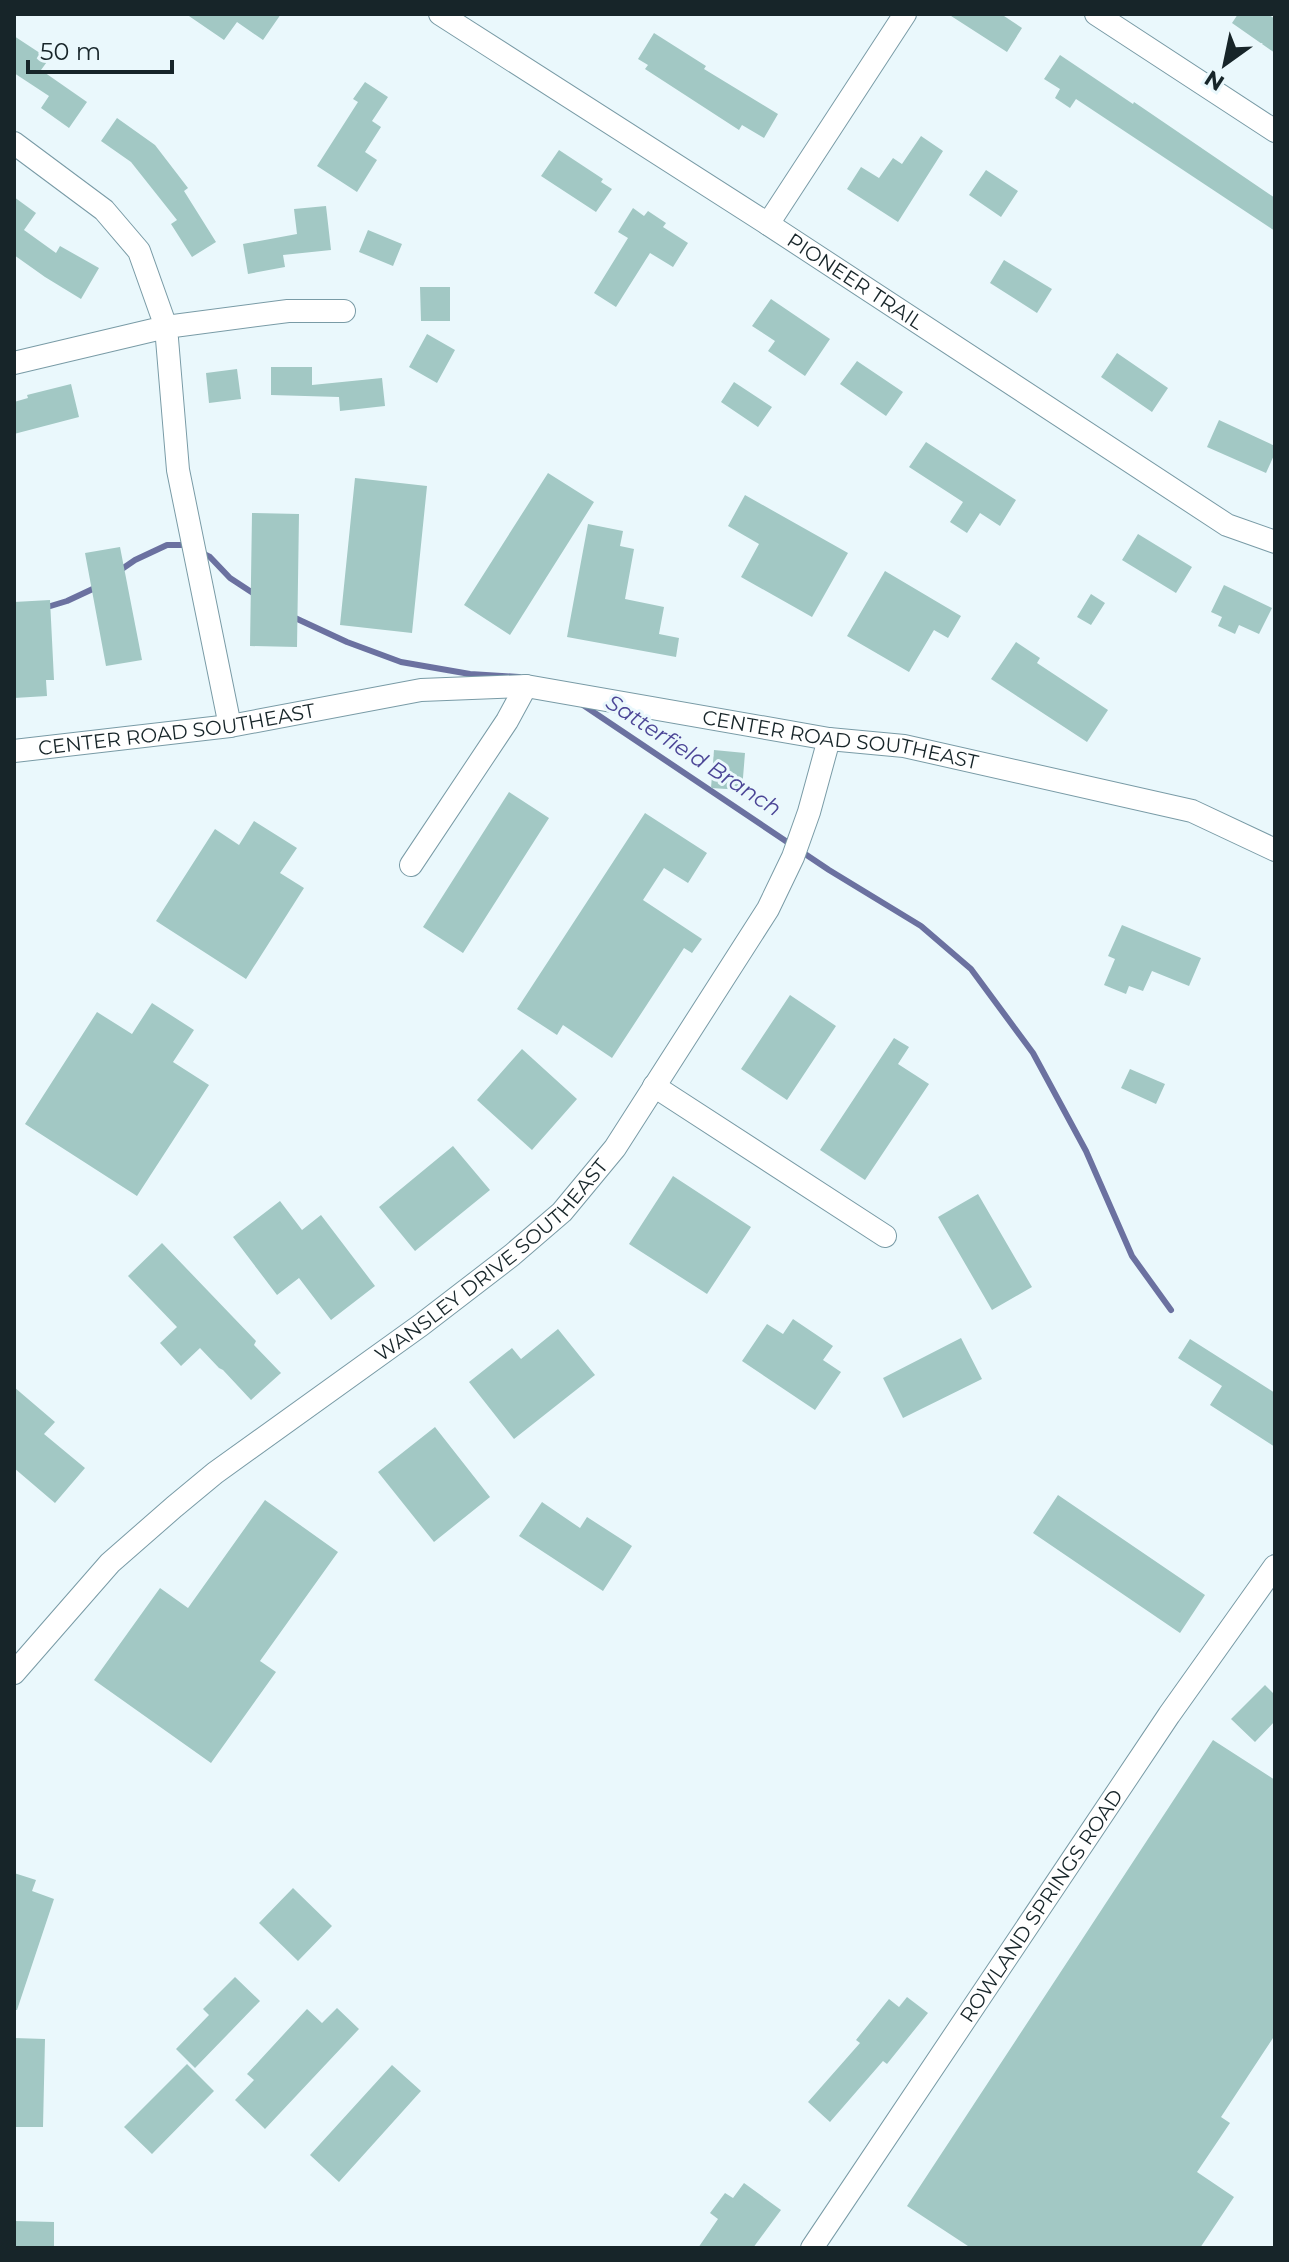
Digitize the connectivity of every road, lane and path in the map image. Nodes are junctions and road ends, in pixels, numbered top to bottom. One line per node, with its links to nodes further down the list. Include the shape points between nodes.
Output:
1 (440, 14): 6 (street, PIONEER TRAIL)
2 (905, 14): 6 (street)
3 (1096, 14): 4 (street)
4 (1275, 131)
5 (14, 143): 8 (street, via 104,210 139,251)
6 (768, 224): 10 (street, PIONEER TRAIL, via 1227,525)
7 (344, 311): 8 (street, via 288,311)
8 (166, 327): 9 (street); 12 (street, via 178,470)
9 (14, 363)
10 (1275, 542)
11 (526, 686): 12 (street, CENTER ROAD SOUTHEAST, via 421,690); 13 (street, CENTER ROAD SOUTHEAST); 16 (street)
12 (230, 726): 14 (street, CENTER ROAD SOUTHEAST)
13 (829, 739): 15 (street, CENTER ROAD SOUTHEAST, via 904,746 1192,811); 17 (street, WANSLEY DRIVE SOUTHEAST, via 793,857 768,909)
14 (14, 751)
15 (1275, 850)
16 (411, 865)
17 (654, 1086): 18 (street); 20 (street, WANSLEY DRIVE SOUTHEAST, via 615,1148 562,1212 421,1325 174,1507 110,1563)
18 (885, 1236)
19 (1275, 1566): 21 (street, ROWLAND SPRINGS ROAD, via 1169,1715)
20 (14, 1673)
21 (812, 2248)

